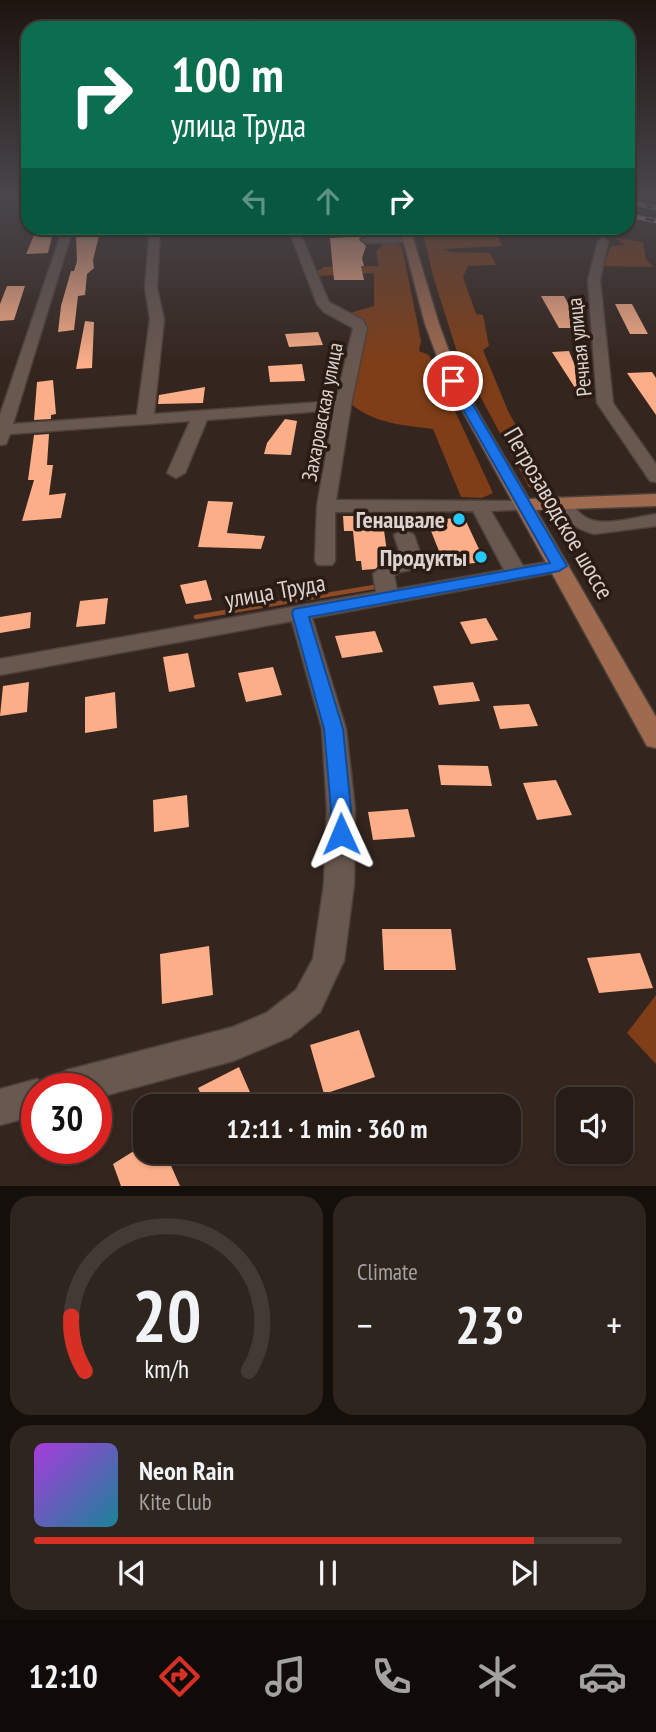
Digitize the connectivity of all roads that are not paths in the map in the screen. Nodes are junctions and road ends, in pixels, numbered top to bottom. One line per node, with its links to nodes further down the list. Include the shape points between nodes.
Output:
1 (60, 253): 9 (street)
2 (153, 253): 8 (street, via 151,288 158,318)
3 (301, 253): 6 (street, Захаровская улица, via 323,304 360,328)
4 (413, 253): 15 (main road, Петрозаводское шоссе, via 453,381)
5 (600, 253): 11 (street, Речная улица, via 594,280 605,403)
6 (343, 405): 7 (street); 16 (street, Захаровская улица)
7 (201, 415): 8 (street); 10 (street)
8 (145, 419): 9 (street)
9 (2, 435)
10 (176, 473)
11 (656, 477)
12 (656, 500): 13 (main road)
13 (559, 503): 15 (main road); 17 (street, via 578,521 594,528)
14 (479, 505): 15 (street); 16 (street); 21 (street)
15 (524, 505): 20 (main road, Петрозаводское шоссе)
16 (326, 506): 19 (street, Захаровская улица)
17 (656, 520)
18 (404, 535): 22 (street, via 414,564 395,566 383,574)
19 (325, 561)
20 (559, 566): 21 (street, улица Труда); 25 (main road, Петрозаводское шоссе)
21 (517, 574): 22 (street, улица Труда)
22 (388, 597): 23 (street, улица Труда)
23 (300, 613): 24 (street, улица Труда); 26 (street, via 334,729 341,809 339,884 328,961 308,1001 278,1025 233,1044)
24 (0, 667)
25 (656, 739)
26 (112, 1076)
27 (21, 1101): 28 (street)
28 (0, 1107)

